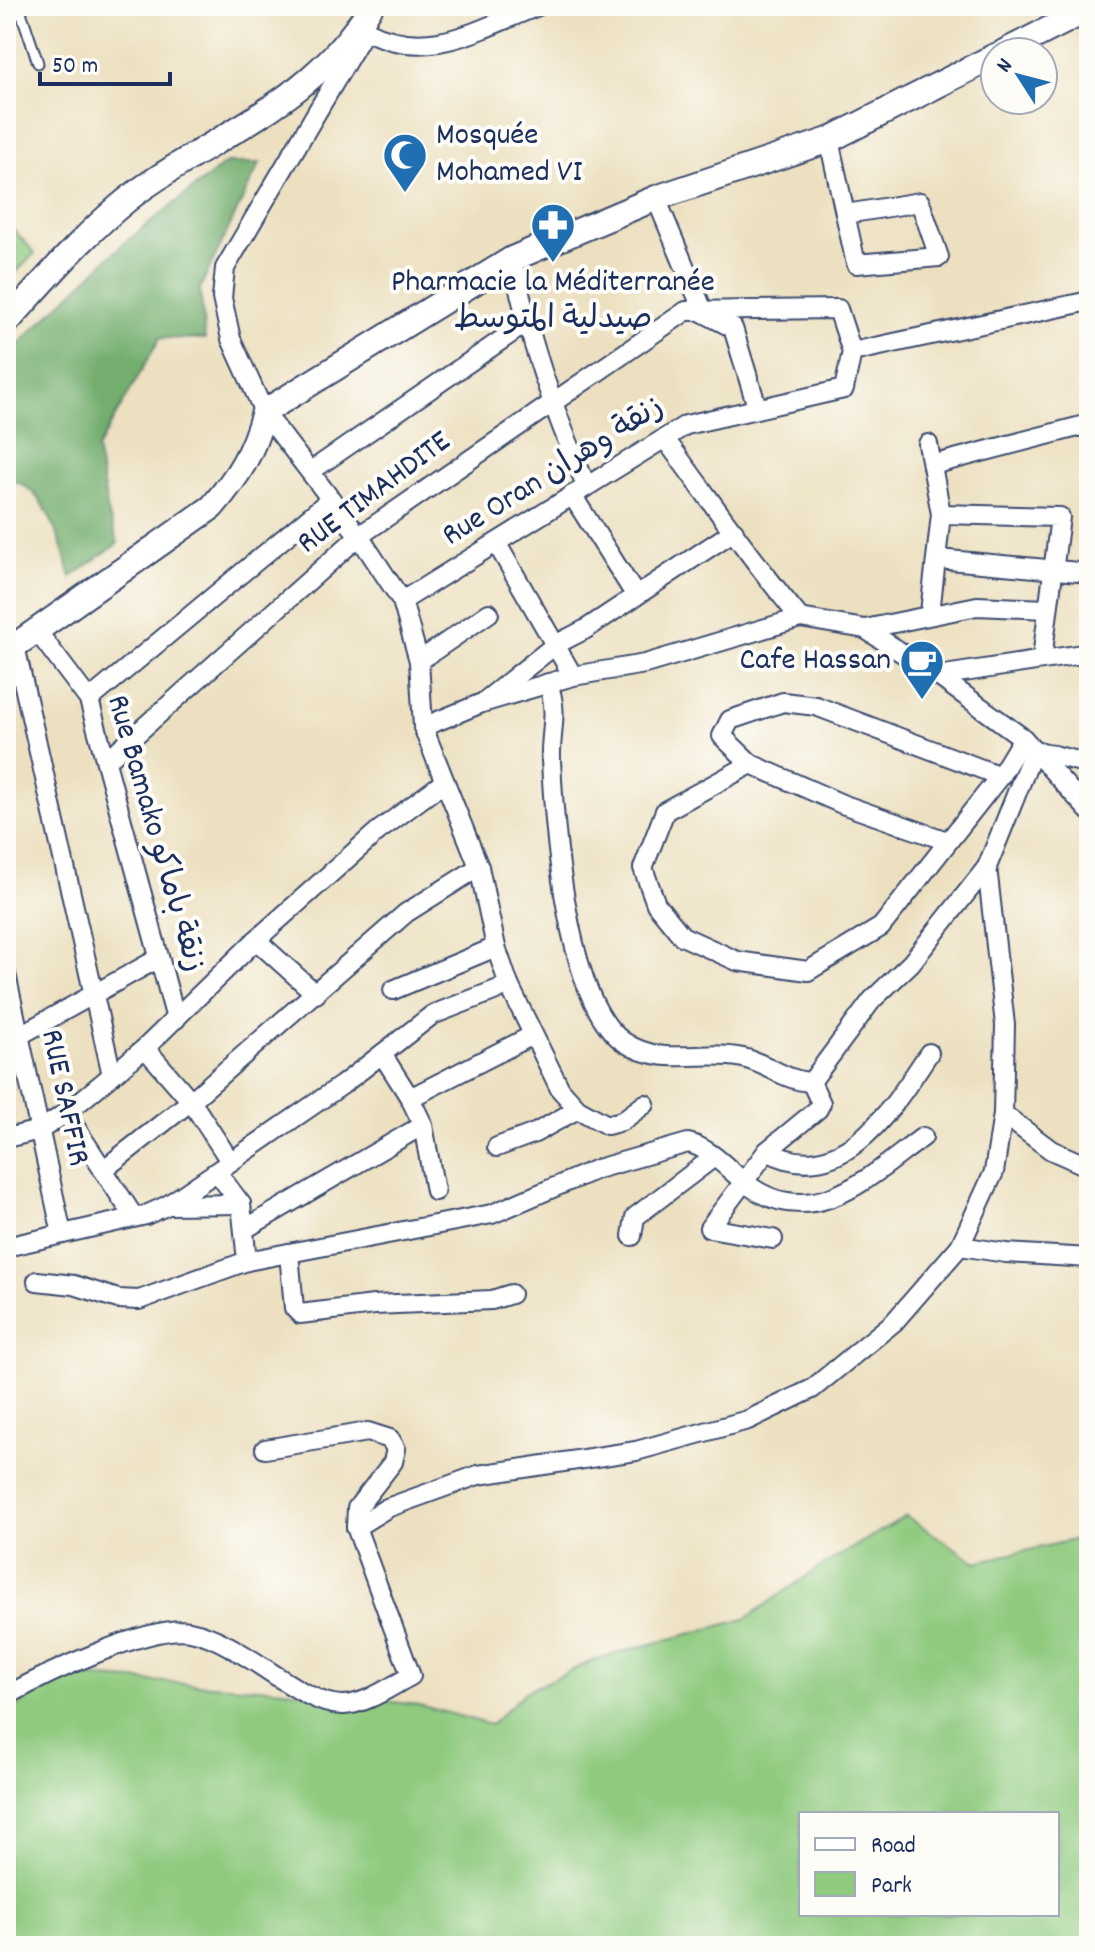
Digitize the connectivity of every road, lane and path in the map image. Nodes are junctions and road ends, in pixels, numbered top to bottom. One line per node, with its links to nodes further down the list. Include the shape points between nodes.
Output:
1 (17, 6): 5 (street); 8 (lane)
2 (352, 6): 9 (street, via 336,36)
3 (538, 6): 6 (street, via 439,44 401,44)
4 (1089, 9): 7 (street)
5 (6, 10)
6 (371, 14): 9 (street)
7 (1036, 36)
8 (38, 63)
9 (332, 63): 17 (street, via 281,104 138,192); 22 (street, via 225,268 222,298 231,339)
10 (979, 64): 11 (street)
11 (829, 140): 12 (street); 13 (street)
12 (656, 198): 14 (street); 16 (street)
13 (846, 214): 13 (street, via 856,264 939,257 920,202)
14 (512, 259): 18 (street); 22 (street)
15 (1089, 301): 19 (street)
16 (704, 313): 19 (street, RUE TIMAHDITE, via 838,309); 20 (street, RUE TIMAHDITE, via 686,311); 21 (street, via 733,328)
17 (6, 323)
18 (526, 323): 20 (street); 27 (street)
19 (852, 352): 21 (street, Rue Oran زنقة وهران, via 844,389)
20 (551, 404): 28 (street); 32 (street, RUE TIMAHDITE)
21 (757, 407): 24 (street, Rue Oran زنقة وهران, via 686,425)
22 (264, 412): 27 (street); 44 (street, via 253,451 212,507)
23 (1089, 424): 26 (street)
24 (665, 439): 28 (street, Rue Oran زنقة وهران); 31 (street)
25 (928, 444): 26 (street)
26 (932, 465): 30 (street)
27 (311, 471): 29 (street)
28 (579, 490): 33 (street, Rue Oran زنقة وهران); 37 (street)
29 (331, 499): 32 (street); 53 (street)
30 (941, 514): 34 (street); 35 (street, via 1060,517)
31 (734, 531): 37 (street); 42 (street, via 751,561)
32 (359, 536): 38 (street); 57 (street, RUE TIMAHDITE)
33 (497, 544): 38 (street, Rue Oran زنقة وهران); 45 (street)
34 (938, 559): 35 (street); 41 (street)
35 (1054, 568): 36 (street); 39 (street)
36 (1089, 573)
37 (636, 596): 45 (street)
38 (402, 601): 49 (street)
39 (1047, 609): 41 (street, via 977,606); 48 (street)
40 (489, 613): 49 (street)
41 (930, 613): 43 (street)
42 (800, 618): 43 (street); 50 (street, via 645,664)
43 (865, 629): 51 (street)
44 (37, 631): 46 (street); 53 (street, Rue Bamako زنقة باماكو)
45 (555, 645): 50 (street); 54 (street)
46 (11, 649): 72 (street)
47 (1089, 653): 48 (street)
48 (1042, 659): 51 (street)
49 (419, 661): 55 (street)
50 (573, 676): 52 (street)
51 (938, 676): 56 (street)
52 (548, 683): 54 (street); 81 (street, via 556,706 550,739 554,827 584,984 602,1020 625,1043 673,1059 743,1058 796,1082)
53 (89, 700): 57 (street, Rue Bamako زنقة باماكو)
54 (482, 703): 55 (street)
55 (423, 727): 61 (street)
56 (1028, 744): 59 (street); 60 (street); 62 (street); 65 (street)
57 (106, 761): 68 (street, Rue Bamako زنقة باماكو)
58 (751, 764): 60 (street, via 722,736 730,720 783,702 816,706); 63 (street); 63 (street, via 665,811 643,868 656,904 682,936 737,961 808,971 842,954 881,927)
59 (1089, 764)
60 (1000, 776): 63 (street)
61 (444, 782): 64 (street); 66 (street, via 377,832)
62 (1089, 811)
63 (947, 841)
64 (479, 867): 67 (street); 73 (street, via 406,913)
65 (987, 867): 81 (street, via 911,963 872,1000); 87 (street, via 1005,1025)
66 (256, 940): 73 (street); 74 (street)
67 (496, 947): 70 (street); 71 (street)
68 (159, 958): 72 (street); 74 (street, Rue Bamako زنقة باماكو)
69 (6, 974): 76 (street, RUE SAFFIR)
70 (509, 985): 75 (street); 79 (street, via 432,1015)
71 (393, 990)
72 (94, 994): 76 (street); 80 (street)
73 (316, 994): 83 (street)
74 (176, 1019): 77 (street)
75 (533, 1035): 82 (street); 85 (street, via 560,1089)
76 (13, 1039): 89 (street, RUE SAFFIR)
77 (145, 1048): 80 (street); 83 (street)
78 (929, 1053): 93 (street, via 893,1106 843,1152 798,1164)
79 (382, 1054): 82 (street); 95 (street)
80 (112, 1075): 86 (street)
81 (811, 1082): 93 (street, via 821,1103 818,1109)
82 (410, 1098): 88 (street)
83 (191, 1101): 95 (street); 97 (street)
84 (645, 1104): 85 (street, via 607,1125)
85 (578, 1109): 92 (street)
86 (66, 1113): 89 (street); 97 (street)
87 (1003, 1114): 96 (street, via 1051,1150); 107 (street, via 994,1172)
88 (423, 1125): 99 (street); 103 (street)
89 (40, 1130): 91 (street); 104 (street, RUE SAFFIR)
90 (923, 1137): 98 (street, via 844,1195 802,1205)
91 (6, 1138)
92 (497, 1147)
93 (767, 1151): 98 (street)
94 (714, 1157): 98 (street); 105 (street, via 635,1217); 109 (street, via 688,1143 597,1169 492,1214)
95 (224, 1167): 100 (street); 101 (street)
96 (1089, 1167)
97 (103, 1170): 102 (street)
98 (742, 1180): 106 (street, via 709,1228)
99 (435, 1191)
100 (241, 1204): 101 (street); 103 (street)
101 (168, 1205): 102 (street)
102 (134, 1217): 104 (street)
103 (245, 1229): 111 (street)
104 (62, 1234): 108 (street)
105 (632, 1236)
106 (773, 1239)
107 (960, 1246): 110 (street); 115 (street, via 894,1322 812,1389 761,1414 636,1451 478,1475 387,1508)
108 (6, 1247)
109 (289, 1253): 111 (street); 113 (street, via 294,1308 300,1314 492,1300)
110 (1089, 1258)
111 (247, 1261): 112 (street, via 139,1300)
112 (37, 1281)
113 (511, 1294)
114 (265, 1449): 115 (street, via 368,1432 390,1439 396,1449 393,1462 357,1508)
115 (356, 1527): 116 (street, via 411,1676 364,1701 343,1705 317,1700 233,1645 188,1630 136,1640 56,1668)
116 (6, 1696)

